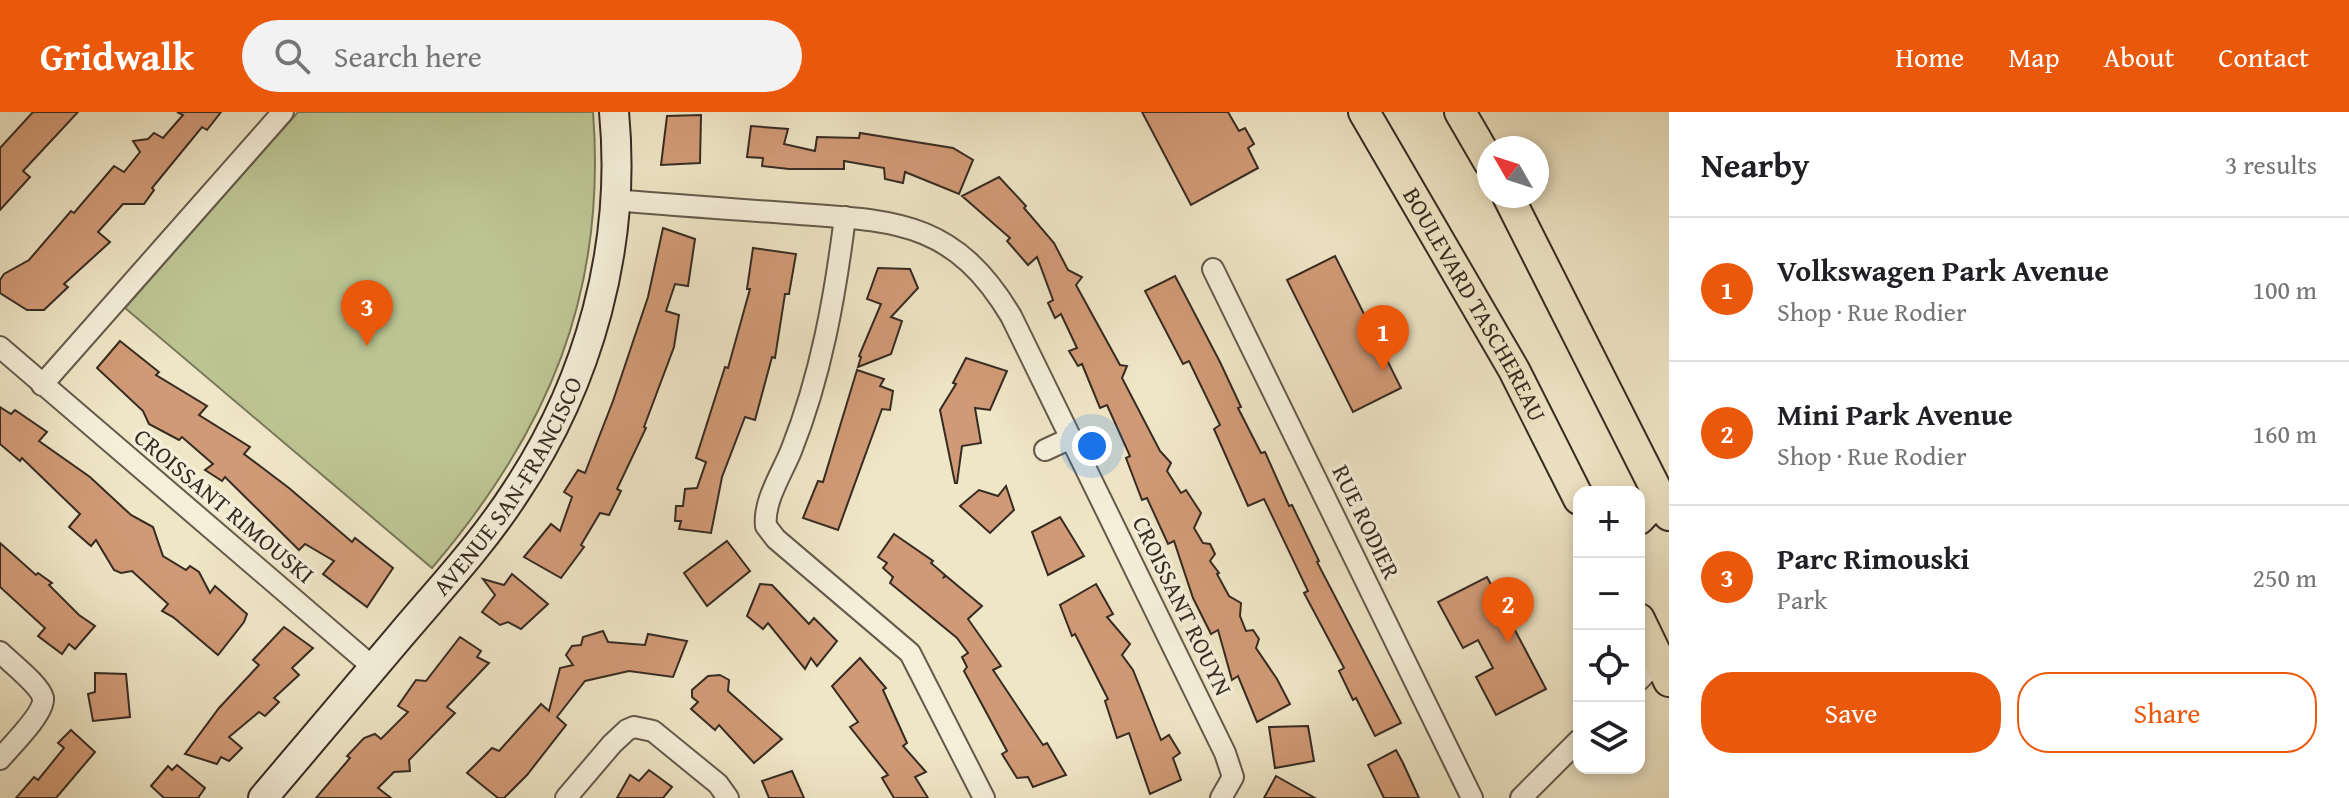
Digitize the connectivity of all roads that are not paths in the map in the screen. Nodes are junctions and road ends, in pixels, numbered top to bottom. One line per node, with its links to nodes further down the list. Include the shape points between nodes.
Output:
1 (283, 112): 11 (street)
2 (614, 112): 6 (street, AVENUE SAN-FRANCISCO)
3 (1364, 112): 14 (main road, BOULEVARD TASCHEREAU, via 1514,370)
4 (1460, 112): 5 (main road)
5 (1477, 141)
6 (615, 200): 8 (street, CROISSANT ROUYN); 20 (street, AVENUE SAN-FRANCISCO, via 595,323 545,443 489,531)
7 (1514, 208): 15 (main road)
8 (845, 217): 12 (street, CROISSANT ROUYN, via 914,229 951,248 984,275 1011,316); 26 (street, via 818,368 769,504 766,526 910,653)
9 (1213, 269): 28 (street, RUE RODIER)
10 (0, 347): 11 (street, CROISSANT RIMOUSKI)
11 (42, 385): 20 (street, CROISSANT RIMOUSKI)
12 (1071, 438): 13 (street); 27 (street, CROISSANT ROUYN, via 1225,753 1233,777)
13 (1045, 450)
14 (1573, 487)
15 (1664, 506): 16 (main road)
16 (1645, 516)
17 (1644, 630): 19 (main road)
18 (0, 652): 22 (street, via 43,699 33,720)
19 (1659, 667)
20 (374, 668): 23 (street, AVENUE SAN-FRANCISCO)
21 (1573, 746): 29 (street)
22 (0, 759)
23 (263, 798)
24 (566, 798): 25 (street, via 612,744 634,727 653,731)
25 (728, 798)
26 (984, 798)
27 (1221, 798)
28 (1472, 798)
29 (1521, 798)

